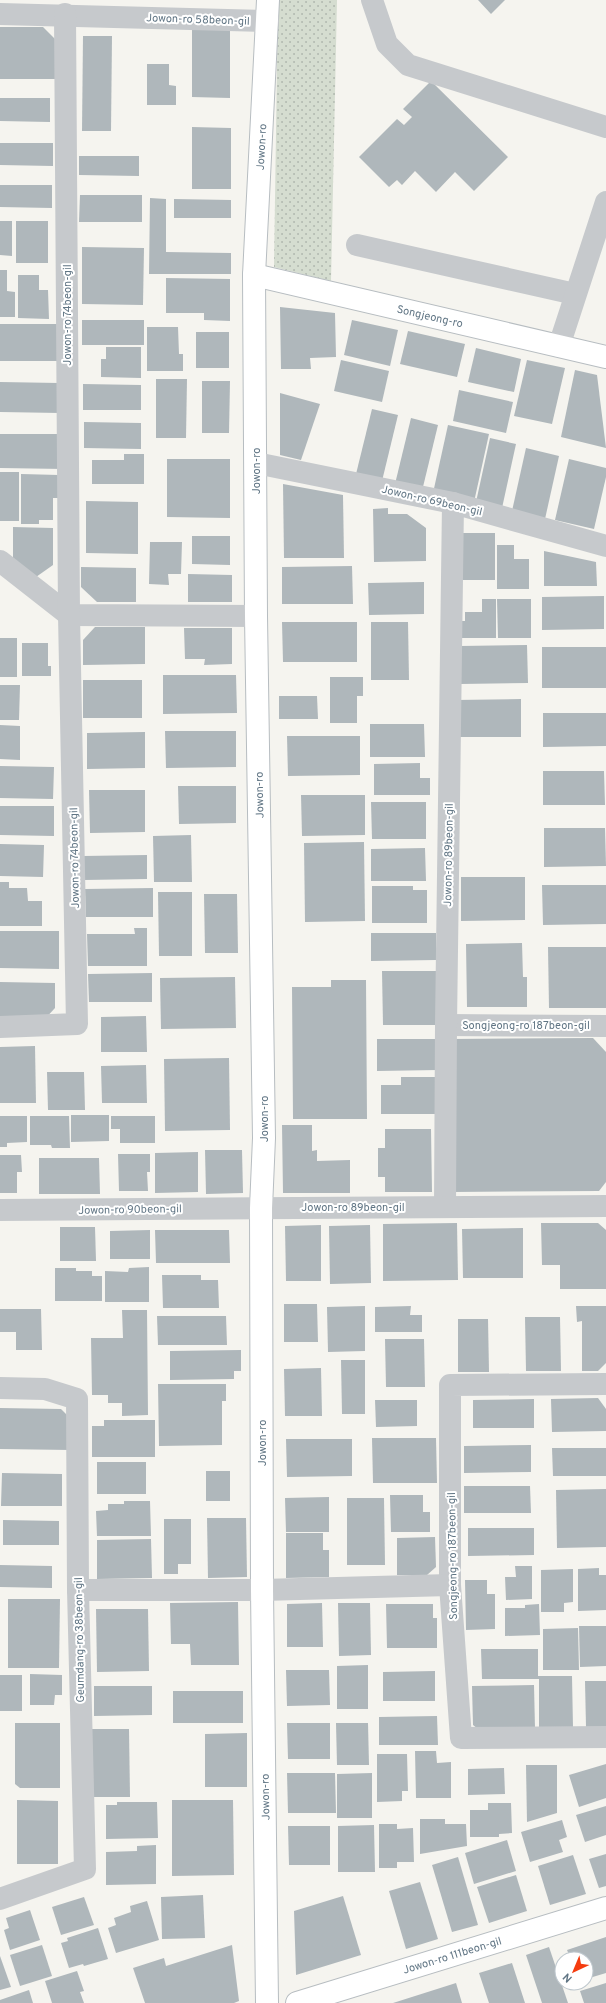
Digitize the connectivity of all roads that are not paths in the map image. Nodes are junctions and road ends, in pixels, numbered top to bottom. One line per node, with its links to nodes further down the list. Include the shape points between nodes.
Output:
1 (268, 0): 6 (main road, Jowon-ro)
2 (372, 0): 7 (street, via 387,44 408,65)
3 (128, 8): 5 (street, Jowon-ro 58beon-gil); 6 (street, Jowon-ro 58beon-gil)
4 (0, 14): 5 (street, Jowon-ro 58beon-gil)
5 (65, 14): 18 (street, Jowon-ro 74beon-gil)
6 (268, 21): 10 (main road, Jowon-ro)
7 (606, 127)
8 (606, 202): 11 (street)
9 (358, 245): 11 (street)
10 (254, 275): 12 (main road, Songjeong-ro); 14 (main road, Jowon-ro)
11 (575, 294): 12 (street)
12 (558, 346): 13 (main road, Songjeong-ro)
13 (606, 357)
14 (256, 463): 15 (street, Jowon-ro 69beon-gil); 19 (main road, Jowon-ro)
15 (452, 503): 16 (street, Jowon-ro 69beon-gil); 20 (street, Jowon-ro 89beon-gil)
16 (606, 546)
17 (0, 561): 18 (street)
18 (69, 615): 19 (street); 22 (street, Jowon-ro 74beon-gil, via 76,1024)
19 (256, 616): 25 (main road, Jowon-ro, via 264,1138)
20 (446, 1025): 21 (street, Songjeong-ro 187beon-gil); 23 (street, Jowon-ro 89beon-gil)
21 (606, 1026)
22 (0, 1027)
23 (445, 1206): 24 (street, Jowon-ro 89beon-gil); 25 (street, Jowon-ro 89beon-gil)
24 (606, 1206)
25 (261, 1208): 26 (street, Jowon-ro 90beon-gil); 31 (main road, Jowon-ro)
26 (0, 1210)
27 (606, 1384): 29 (street, Songjeong-ro 187beon-gil, via 450,1385)
28 (0, 1388): 30 (street, Geumdang-ro 38beon-gil, via 45,1389 77,1399)
29 (450, 1585): 31 (street); 32 (street, Songjeong-ro 187beon-gil, via 461,1738)
30 (78, 1590): 31 (street); 33 (street, Geumdang-ro 38beon-gil, via 85,1869)
31 (262, 1590): 35 (main road, Jowon-ro)
32 (606, 1737)
33 (0, 1899)
34 (606, 1908): 36 (main road, Jowon-ro 111beon-gil)
35 (267, 2003)
36 (298, 2003)

